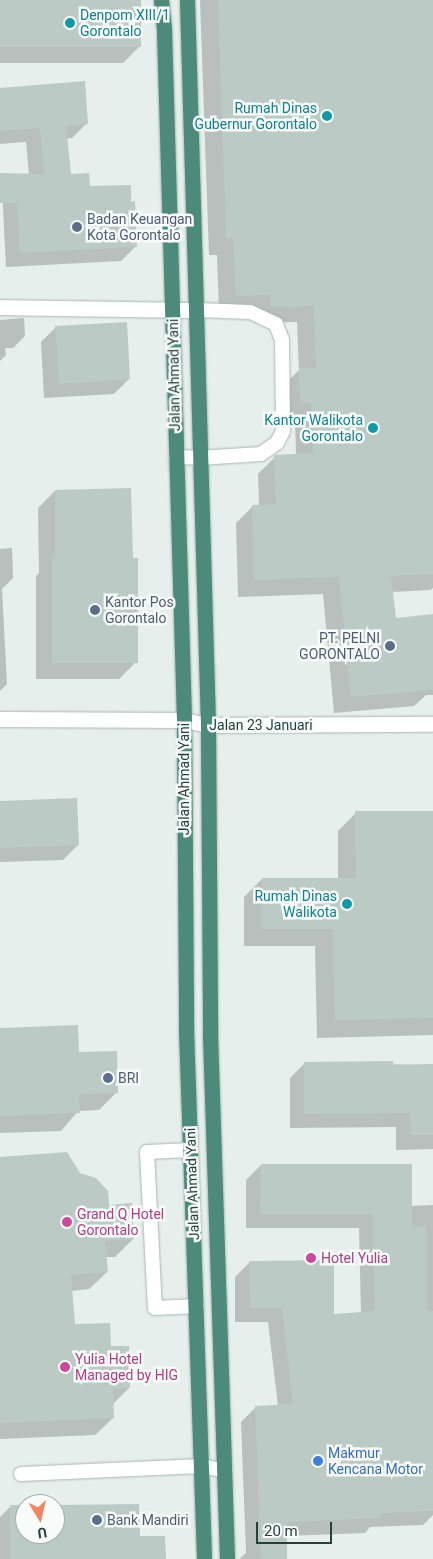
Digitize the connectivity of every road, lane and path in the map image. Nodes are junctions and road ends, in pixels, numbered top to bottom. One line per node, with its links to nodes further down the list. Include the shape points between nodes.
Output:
1 (162, 0): 4 (highway, Jalan Ahmad Yani)
2 (187, 0): 5 (highway, Jalan Ahmad Yani)
3 (0, 307): 4 (street)
4 (172, 310): 5 (street); 6 (highway, Jalan Ahmad Yani)
5 (198, 310): 7 (highway, Jalan Ahmad Yani); 7 (lane, via 250,312 276,324 282,340 284,413 283,431 277,443 261,454)
6 (176, 457): 7 (lane); 9 (highway, Jalan Ahmad Yani)
7 (199, 458): 11 (highway, Jalan Ahmad Yani)
8 (0, 719): 9 (street, Jalan 23 Januari)
9 (184, 720): 11 (street, Jalan 23 Januari); 12 (highway, Jalan Ahmad Yani)
10 (433, 724): 11 (street, Jalan 23 Januari)
11 (208, 726): 13 (highway, Jalan Ahmad Yani)
12 (186, 959): 13 (highway); 14 (highway, Jalan Ahmad Yani)
13 (209, 966): 17 (highway, Jalan Ahmad Yani)
14 (191, 1150): 15 (highway, Jalan Ahmad Yani); 15 (lane, via 147,1152 155,1308)
15 (197, 1306): 16 (highway, Jalan Ahmad Yani)
16 (202, 1466): 17 (lane); 18 (lane); 19 (highway, Jalan Ahmad Yani)
17 (224, 1471): 20 (highway, Jalan Ahmad Yani)
18 (21, 1474)
19 (204, 1559)
20 (227, 1559)

